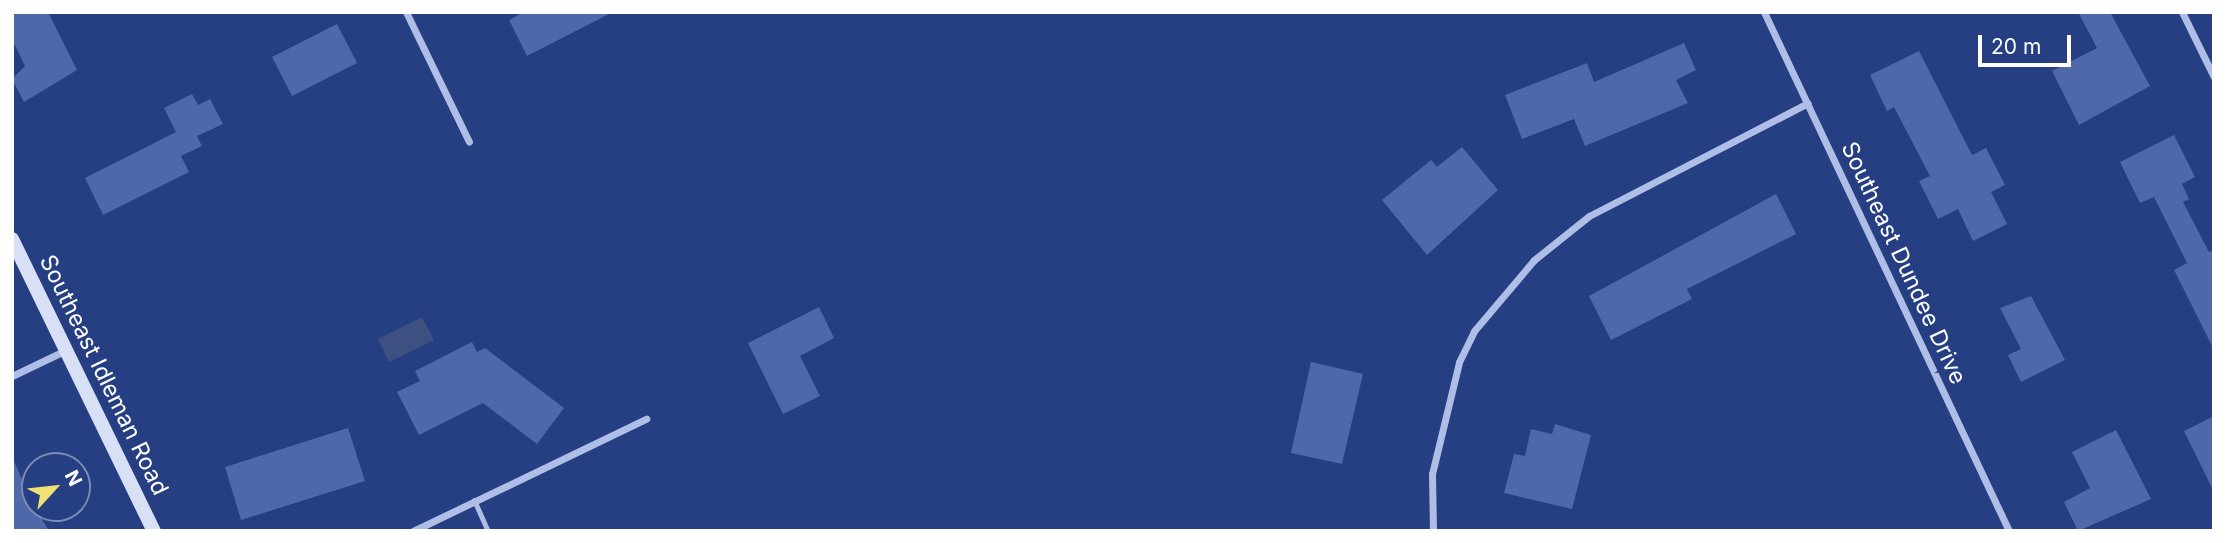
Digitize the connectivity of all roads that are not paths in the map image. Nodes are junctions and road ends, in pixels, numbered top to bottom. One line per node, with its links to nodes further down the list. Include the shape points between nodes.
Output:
1 (406, 12): 6 (street)
2 (1764, 12): 5 (street, Southeast Dundee Drive)
3 (2182, 12): 4 (street)
4 (2214, 77)
5 (1808, 103): 15 (street, via 1589,216 1534,260 1474,331 1459,362 1432,474); 16 (street, Southeast Dundee Drive)
6 (469, 142)
7 (12, 239): 8 (main road, Southeast Idleman Road)
8 (66, 349): 9 (street); 12 (main road, Southeast Idleman Road)
9 (12, 376)
10 (646, 419): 11 (street)
11 (474, 500): 13 (street); 14 (lane)
12 (154, 531)
13 (413, 531)
14 (488, 531)
15 (1433, 531)
16 (2009, 531)

